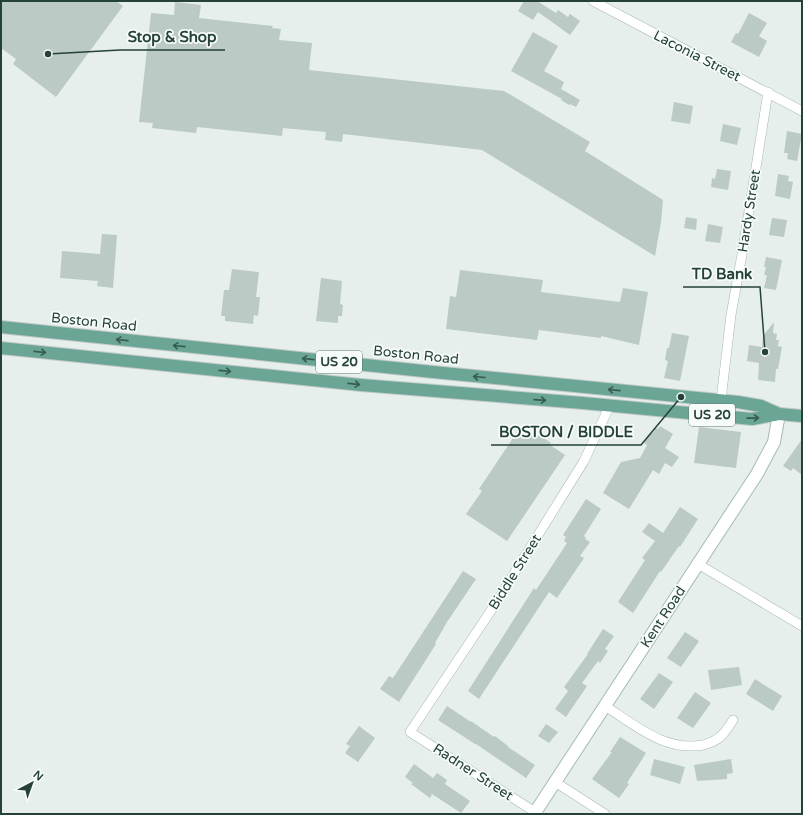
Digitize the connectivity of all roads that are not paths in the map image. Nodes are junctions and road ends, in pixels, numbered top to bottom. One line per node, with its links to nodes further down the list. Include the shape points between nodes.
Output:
1 (593, 1): 2 (street, Laconia Street)
2 (768, 92): 3 (street, Laconia Street); 6 (street, Hardy Street, via 731,315)
3 (802, 111)
4 (1, 327): 6 (main road, Boston Road / US 20, one-way to 4)
5 (1, 348): 7 (main road, Boston Road / US 20, one-way to 7, via 361,385)
6 (720, 400): 8 (main road, Boston Road / US 20, via 754,404)
7 (610, 405): 8 (main road, Boston Road / US 20, one-way to 8, via 752,418); 14 (street, Biddle Street, via 584,461 494,606)
8 (779, 414): 9 (main road, Boston Road / US 20); 10 (street, Kent Road, via 774,442 767,457)
9 (802, 416)
10 (698, 564): 11 (street); 12 (street, Kent Road)
11 (802, 626)
12 (605, 706): 13 (street, via 655,737 680,745 698,746 715,741 722,736); 15 (street, Kent Road)
13 (733, 720)
14 (410, 732): 16 (street, Radner Street)
15 (555, 782): 16 (street, Kent Road); 17 (street)
16 (535, 813)
17 (605, 814)

